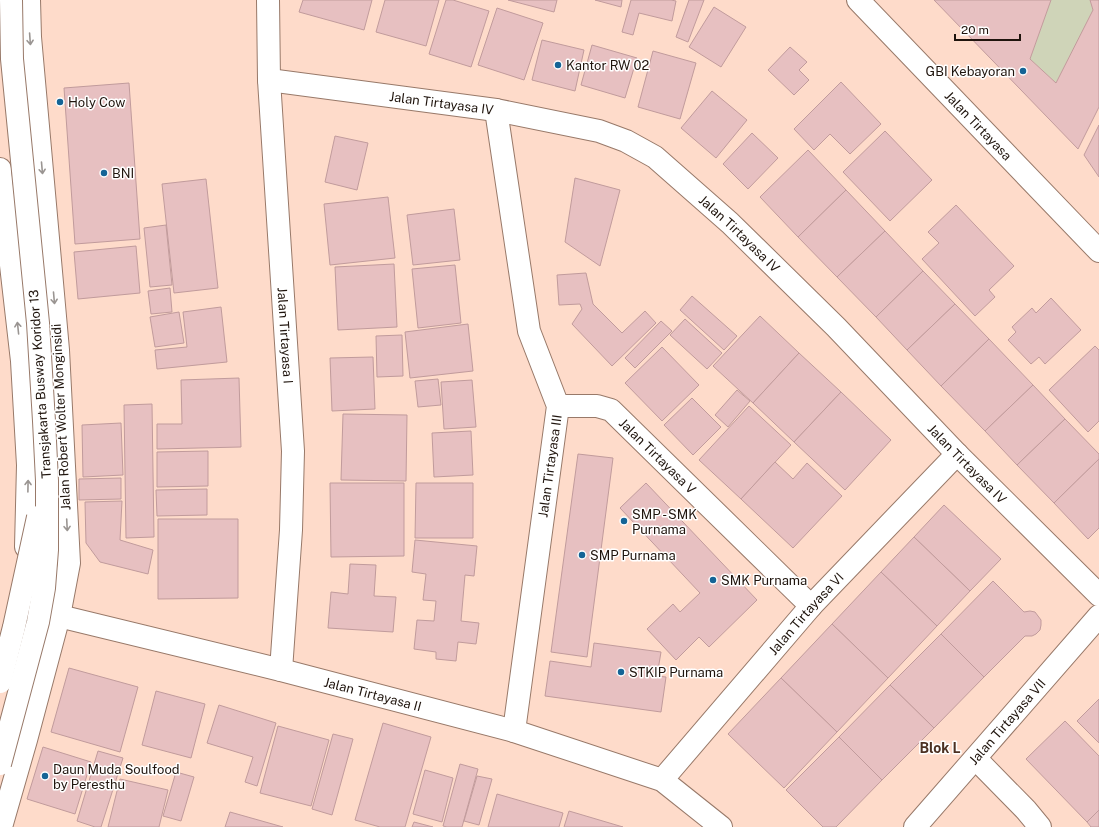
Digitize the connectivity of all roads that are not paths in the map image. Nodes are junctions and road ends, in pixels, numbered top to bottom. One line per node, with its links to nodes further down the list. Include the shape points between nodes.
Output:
1 (11, 0): 13 (street, Transjakarta Busway Koridor 13, bridge, via 12,59 38,323)
2 (29, 0): 9 (street, Jalan Robert Wolter Monginsidi, one-way to 9, via 30,37)
3 (268, 0): 5 (street, Jalan Tirtayasa I)
4 (858, 0): 8 (street, Jalan Tirtayasa)
5 (269, 80): 6 (street, Jalan Tirtayasa IV); 20 (street, Jalan Tirtayasa I, via 293,451 291,530)
6 (496, 110): 11 (street, Jalan Tirtayasa III, via 529,331); 12 (street, Jalan Tirtayasa IV, via 599,131 626,141 655,157 730,223 836,327)
7 (0, 170): 10 (street, one-way to 7)
8 (1099, 251)
9 (58, 350): 10 (street); 17 (street, Jalan Robert Wolter Monginsidi, one-way to 17, via 69,563)
10 (22, 362): 14 (street, one-way to 10, via 26,547 28,465)
11 (558, 406): 16 (street, Jalan Tirtayasa V, via 597,406 611,410); 22 (street, Jalan Tirtayasa III)
12 (956, 454): 15 (street, Jalan Tirtayasa IV); 16 (street, Jalan Tirtayasa VI)
13 (47, 481): 21 (street, bridge); 24 (street, Transjakarta Busway Koridor 13, bridge, via 44,588 38,622)
14 (18, 580): 17 (street, Jalan Tirtayasa II); 19 (street)
15 (1099, 595)
16 (811, 606): 25 (street, Jalan Tirtayasa VI)
17 (59, 616): 20 (street, Jalan Tirtayasa II); 26 (street, Jalan Robert Wolter Monginsidi)
18 (1099, 616): 23 (street, Jalan Tirtayasa VII)
19 (0, 654)
20 (281, 670): 22 (street, Jalan Tirtayasa II)
21 (0, 682)
22 (514, 731): 25 (street, Jalan Tirtayasa II)
23 (976, 759): 28 (street, Jalan Tirtayasa VII); 29 (street)
24 (0, 764)
25 (662, 780): 27 (street, Jalan Tirtayasa II)
26 (1, 827)
27 (721, 827)
28 (915, 827)
29 (1040, 827)

